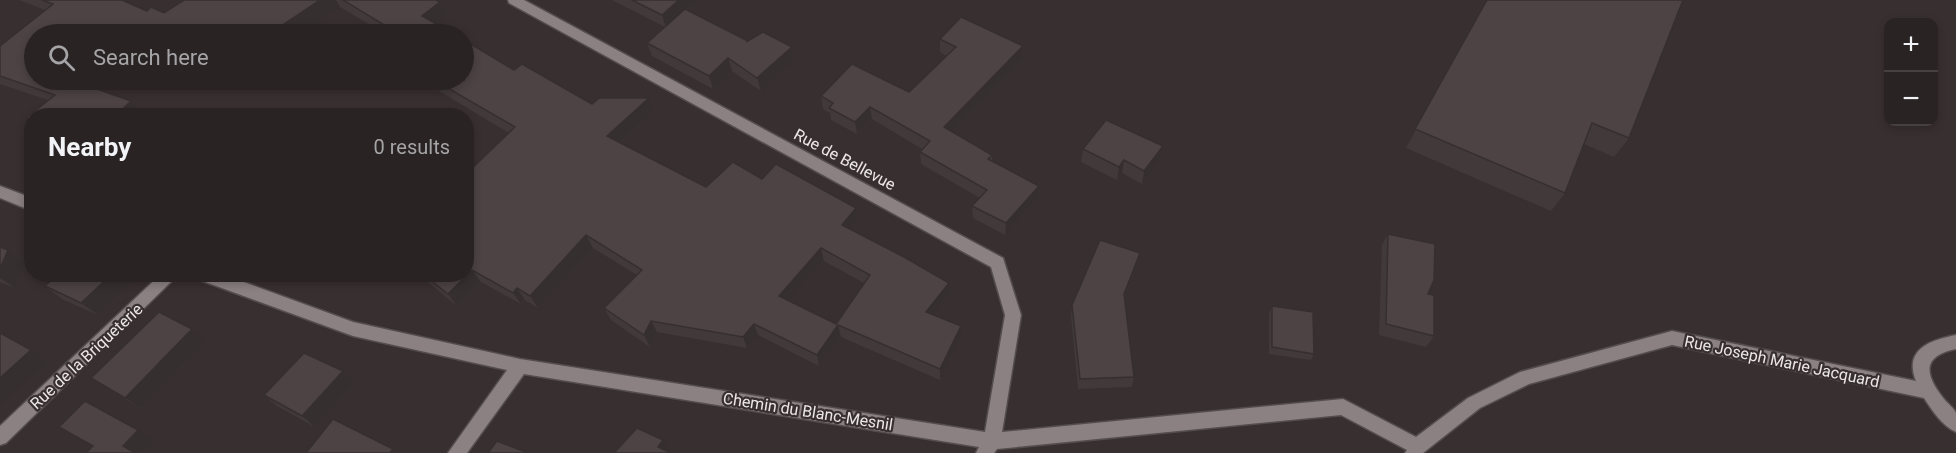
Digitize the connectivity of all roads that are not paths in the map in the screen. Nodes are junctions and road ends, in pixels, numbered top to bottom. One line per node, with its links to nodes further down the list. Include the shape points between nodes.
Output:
1 (514, 0): 11 (street, Rue de Bellevue, via 998,263 1013,315)
2 (0, 192): 3 (street)
3 (24, 202)
4 (164, 282): 10 (street, Rue de la Briqueterie)
5 (224, 282): 7 (street, Chemin du Blanc-Mesnil, via 353,329)
6 (1956, 342): 8 (street, via 1928,349 1921,361)
7 (520, 366): 11 (street, Chemin du Blanc-Mesnil); 13 (street)
8 (1927, 391): 9 (street); 12 (street, Rue Joseph Marie Jacquard, via 1672,338 1526,377 1474,403)
9 (1956, 424)
10 (0, 437)
11 (989, 447): 12 (street, Chemin du Blanc-Mesnil, via 1343,407)
12 (1416, 450)
13 (457, 453)

